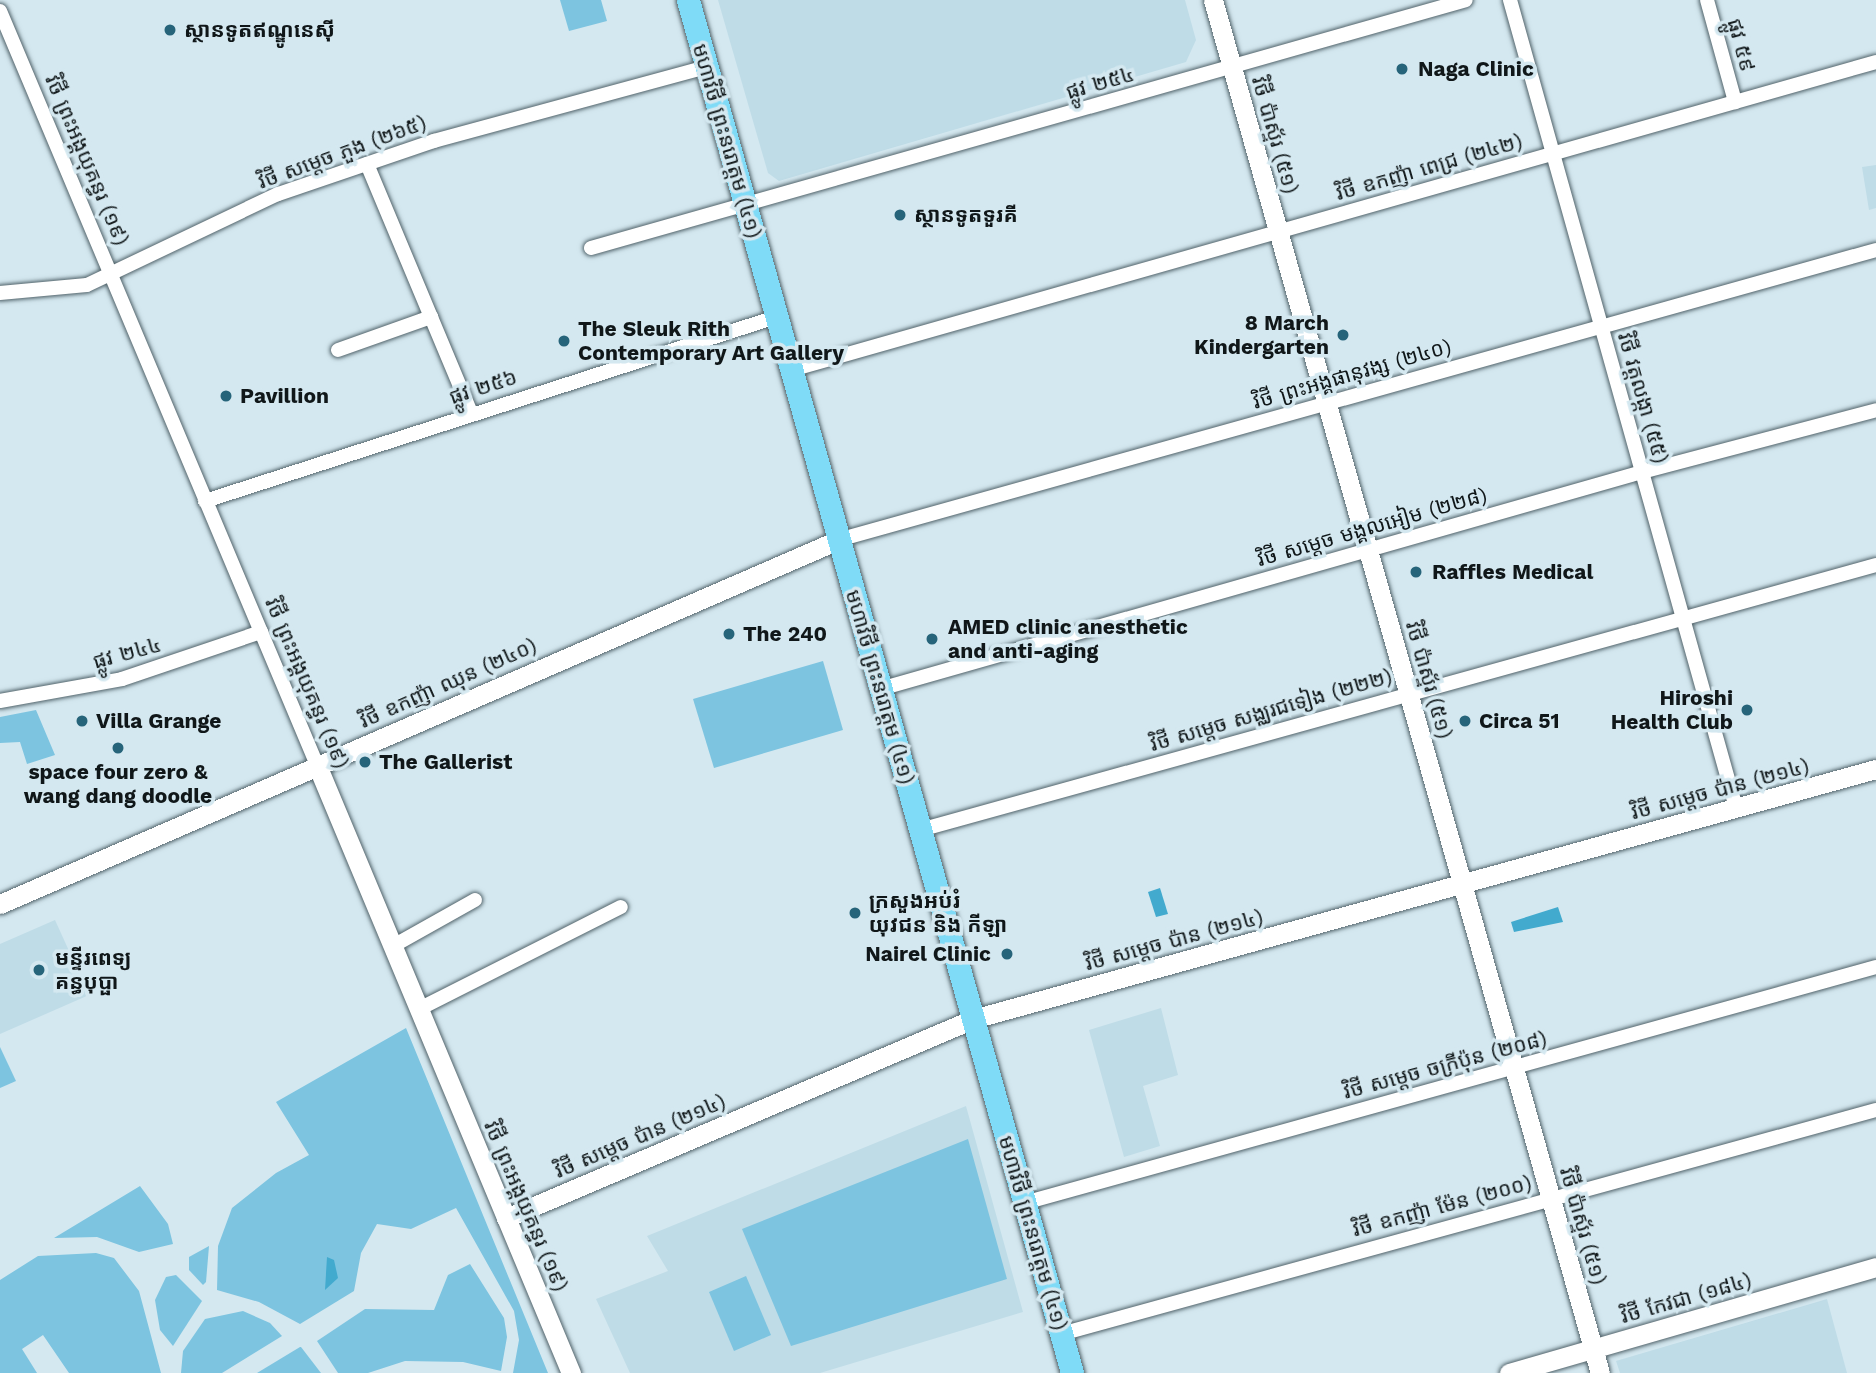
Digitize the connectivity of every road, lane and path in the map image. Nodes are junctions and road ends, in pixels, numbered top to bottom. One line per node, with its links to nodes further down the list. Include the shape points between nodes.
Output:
1 (688, 0): 8 (main road, មហាវិថី ព្រះនរោត្តម (៤១))
2 (1213, 0): 9 (street, វិថី ប៉ាស្ទ័រ (៥១))
3 (1466, 0): 9 (street, ផ្លូវ ២៥៤)
4 (1510, 0): 11 (street, វិថី វត្តលង្កា (៥៥))
5 (1707, 0): 10 (street, ផ្លូវ ៥៩)
6 (0, 11): 17 (street, វិថី ព្រះអង្គយុគន្ធរ (១៩))
7 (1876, 62): 10 (street, វិថី ឧកញ៉ា ពេជ្រ (២៤២))
8 (706, 67): 12 (street, វិថី សម្តេច ភួង (២៦៥)); 13 (main road, មហាវិថី ព្រះនរោត្តម (៤១))
9 (1232, 67): 13 (street, ផ្លូវ ២៥៤); 14 (street, វិថី ប៉ាស្ទ័រ (៥១))
10 (1735, 102): 11 (street, វិថី ឧកញ៉ា ពេជ្រ (២៤២))
11 (1553, 154): 14 (street, វិថី ឧកញ៉ា ពេជ្រ (២៤២)); 21 (street, វិថី វត្តលង្កា (៥៥))
12 (367, 164): 17 (street, វិថី សម្តេច ភួង (២៦៥), via 278,194); 19 (street)
13 (745, 207): 15 (street, ផ្លូវ ២៥៤); 20 (main road, មហាវិថី ព្រះនរោត្តម (៤១))
14 (1279, 232): 23 (street, វិថី ឧកញ៉ា ពេជ្រ (២៤២)); 24 (street, វិថី ប៉ាស្ទ័រ (៥១))
15 (591, 248)
16 (1876, 250): 21 (street, វិថី ព្រះអង្គផានុវង្ស (២៤០))
17 (110, 275): 18 (street, វិថី សម្តេច ភួង (២៦៥), via 87,285); 28 (street, វិថី ព្រះអង្គយុគន្ធរ (១៩))
18 (0, 293)
19 (431, 317): 22 (street); 26 (street)
20 (776, 317): 23 (main road, មហាវិថី ព្រះនរោត្តម (៤១)); 26 (street, ផ្លូវ ២៥៦)
21 (1601, 327): 24 (street, វិថី ព្រះអង្គផានុវង្ស (២៤០)); 27 (street, វិថី វត្តលង្កា (៥៥))
22 (338, 350)
23 (791, 370): 29 (main road, មហាវិថី ព្រះនរោត្តម (៤១))
24 (1327, 403): 29 (street, វិថី ព្រះអង្គផានុវង្ស (២៤០)); 30 (street, វិថី ប៉ាស្ទ័រ (៥១))
25 (1876, 410): 27 (street, វិថី សម្តេច មង្គលអៀម (២២៨))
26 (471, 413): 28 (street, ផ្លូវ ២៥៦)
27 (1642, 472): 30 (street, វិថី សម្តេច មង្គលអៀម (២២៨)); 32 (street, វិថី វត្តលង្កា (៥៥))
28 (205, 501): 33 (street, វិថី ព្រះអង្គយុគន្ធរ (១៩))
29 (838, 540): 34 (main road, មហាវិថី ព្រះនរោត្តម (៤១)); 37 (street, វិថី ឧកញ៉ា ឈុន (២៤០))
30 (1368, 550): 34 (street, វិថី សម្តេច មង្គលអៀម (២២៨)); 35 (street, វិថី ប៉ាស្ទ័រ (៥១))
31 (1876, 565): 32 (street, វិថី សម្តេច សង្ឈរជទៀង (២២២))
32 (1682, 617): 35 (street, វិថី សម្តេច សង្ឈរជទៀង (២២២)); 39 (street, វិថី វត្តលង្កា (៥៥))
33 (261, 632): 36 (street, ផ្លូវ ២៤៤, via 121,679); 37 (street, វិថី ព្រះអង្គយុគន្ធរ (១៩))
34 (880, 689): 40 (main road, មហាវិថី ព្រះនរោត្តម (៤១))
35 (1409, 693): 40 (street, វិថី សម្តេច សង្ឈរជទៀង (២២២)); 41 (street, វិថី ប៉ាស្ទ័រ (៥១))
36 (0, 701)
37 (317, 765): 43 (street, វិថី ឧកញ៉ា ឈុន (២៤០)); 45 (street, វិថី ព្រះអង្គយុគន្ធរ (១៩))
38 (1876, 769): 39 (street, វិថី សម្តេច ប៉ាន (២១៤))
39 (1736, 808): 41 (street, វិថី សម្តេច ប៉ាន (២១៤))
40 (920, 830): 48 (main road, មហាវិថី ព្រះនរោត្តម (៤១))
41 (1462, 883): 48 (street, វិថី សម្តេច ប៉ាន (២១៤)); 49 (street, វិថី ប៉ាស្ទ័រ (៥១))
42 (475, 900): 45 (street)
43 (0, 904)
44 (621, 907): 47 (street)
45 (393, 946): 47 (street, វិថី ព្រះអង្គយុគន្ធរ (១៩))
46 (1876, 967): 49 (street, វិថី សម្តេច ចក្រីប៉ុន (២០៨))
47 (419, 1009): 53 (street, វិថី ព្រះអង្គយុគន្ធរ (១៩))
48 (973, 1019): 52 (main road, មហាវិថី ព្រះនរោត្តម (៤១)); 53 (street, វិថី សម្តេច ប៉ាន (២១៤))
49 (1514, 1068): 51 (street, វិថី ប៉ាស្ទ័រ (៥១)); 52 (street, វិថី សម្តេច ចក្រីប៉ុន (២០៨))
50 (1876, 1110): 51 (street, វិថី ឧកញ៉ា ម៉ែន (២០០))
51 (1551, 1198): 55 (street, វិថី ឧកញ៉ា ម៉ែន (២០០)); 56 (street, វិថី ប៉ាស្ទ័រ (៥១))
52 (1024, 1203): 55 (main road, មហាវិថី ព្រះនរោត្តម (៤១))
53 (506, 1218): 57 (street, វិថី ព្រះអង្គយុគន្ធរ (១៩))
54 (1876, 1267): 56 (street, វិថី កែវជា (១៨៤))
55 (1061, 1334): 58 (main road, មហាវិថី ព្រះនរោត្តម (៤១))
56 (1594, 1349): 59 (street, វិថី កែវជា (១៨៤)); 60 (street, វិថី ប៉ាស្ទ័រ (៥១))
57 (571, 1373)
58 (1072, 1373)
59 (1509, 1373)
60 (1600, 1373)

